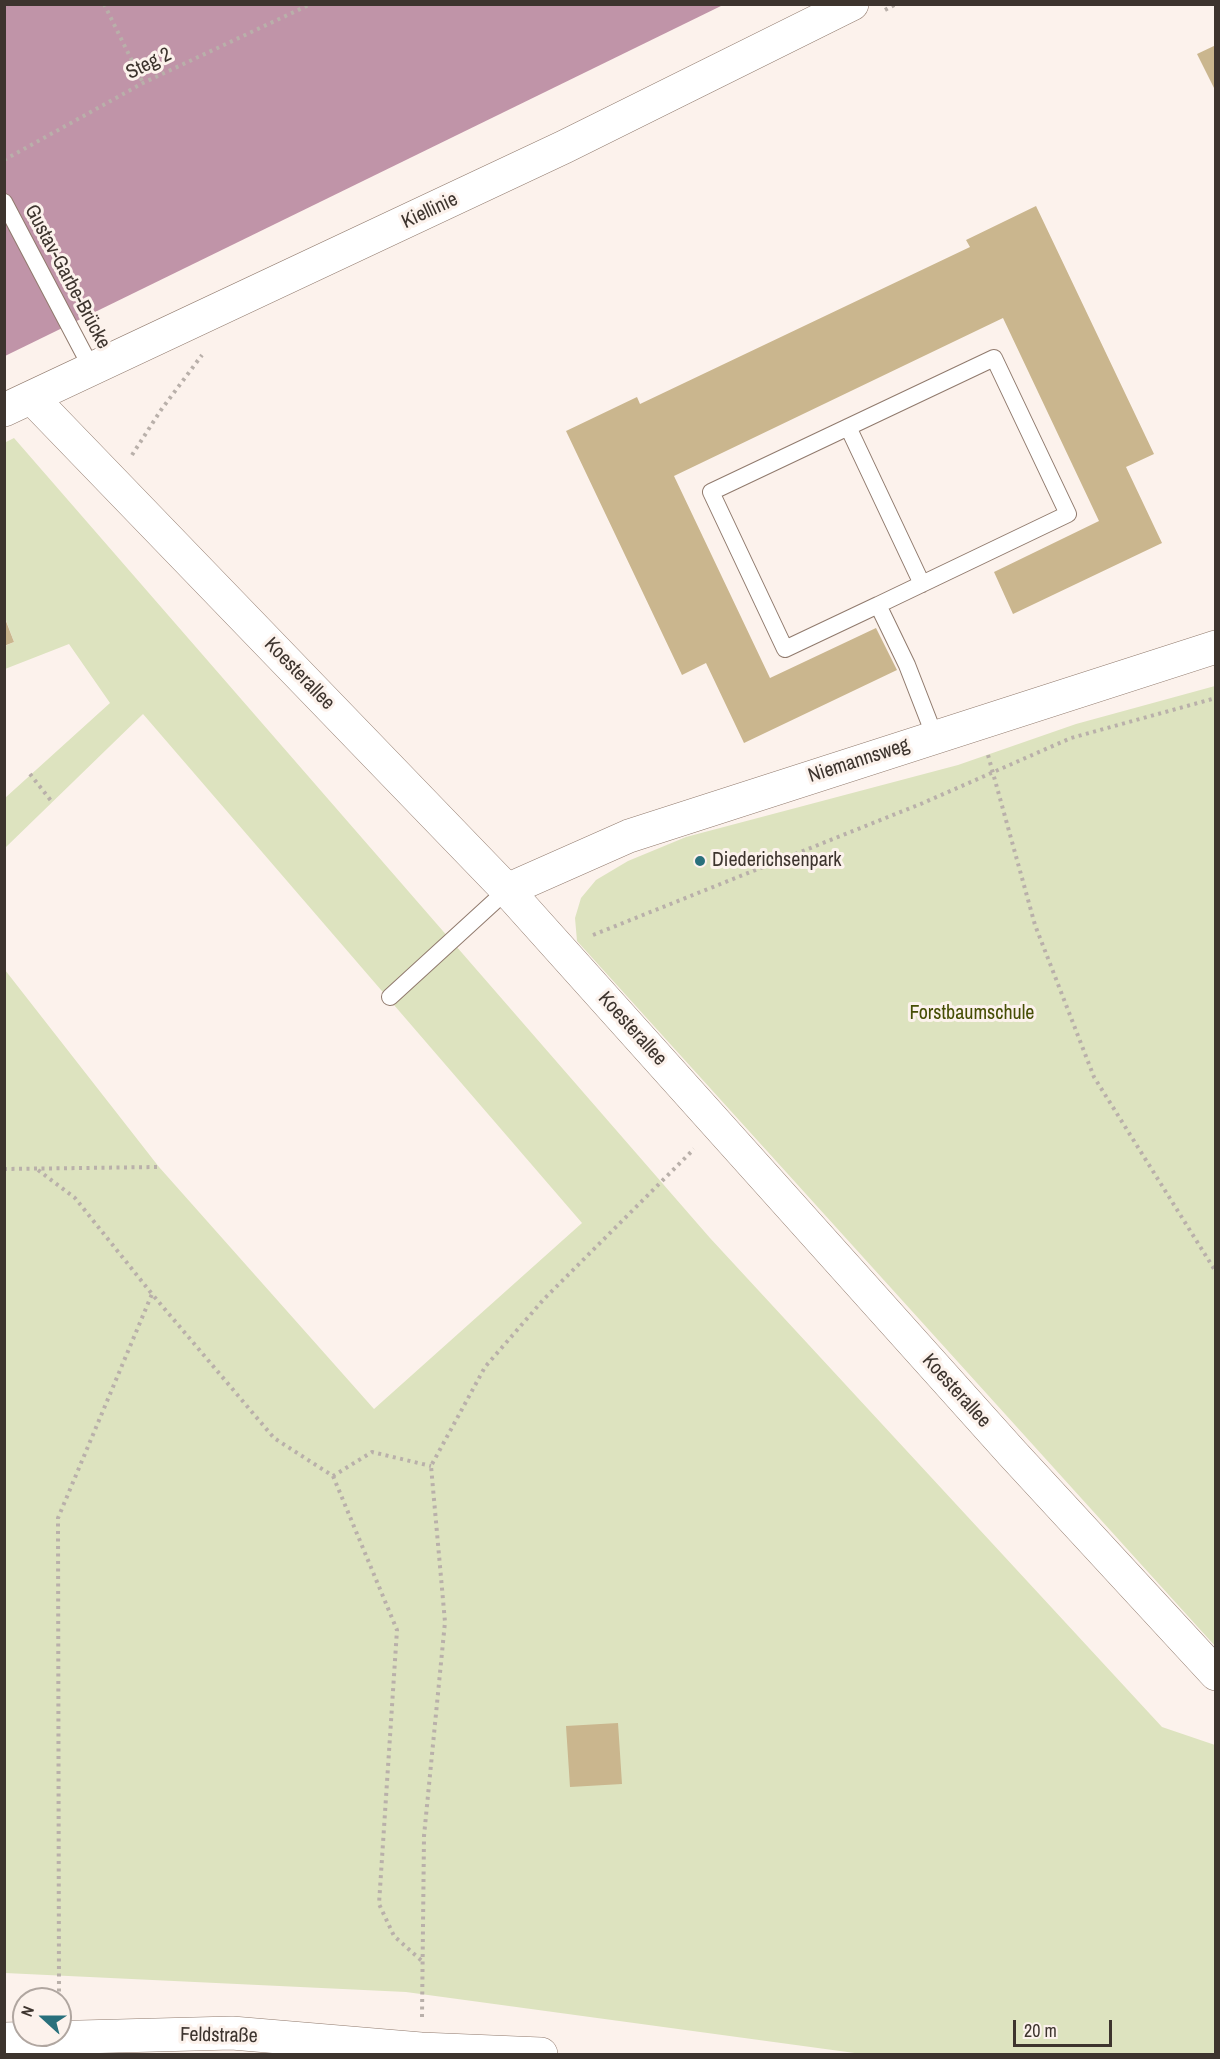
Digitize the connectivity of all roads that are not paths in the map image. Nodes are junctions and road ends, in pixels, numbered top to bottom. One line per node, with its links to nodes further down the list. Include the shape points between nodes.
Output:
1 (852, 4): 3 (street, Kiellinie, via 564,147)
2 (4, 202): 3 (lane, Gustav-Garbe-Brücke)
3 (93, 371): 4 (street, Kiellinie)
4 (18, 404): 10 (street, Koesterallee)
5 (848, 427): 6 (lane); 6 (lane, via 994,358 1004,378 1068,514); 7 (lane, via 711,492 785,649)
6 (922, 584): 7 (lane)
7 (878, 605): 9 (lane)
8 (1215, 646): 9 (street, Niemannsweg)
9 (935, 736): 10 (street, Niemannsweg, via 629,836)
10 (507, 890): 11 (lane); 12 (street, Koesterallee, via 1011,1453)
11 (390, 997)
12 (1215, 1674)
13 (4, 2039): 14 (street, Feldstraße, via 232,2033)
14 (541, 2055)

